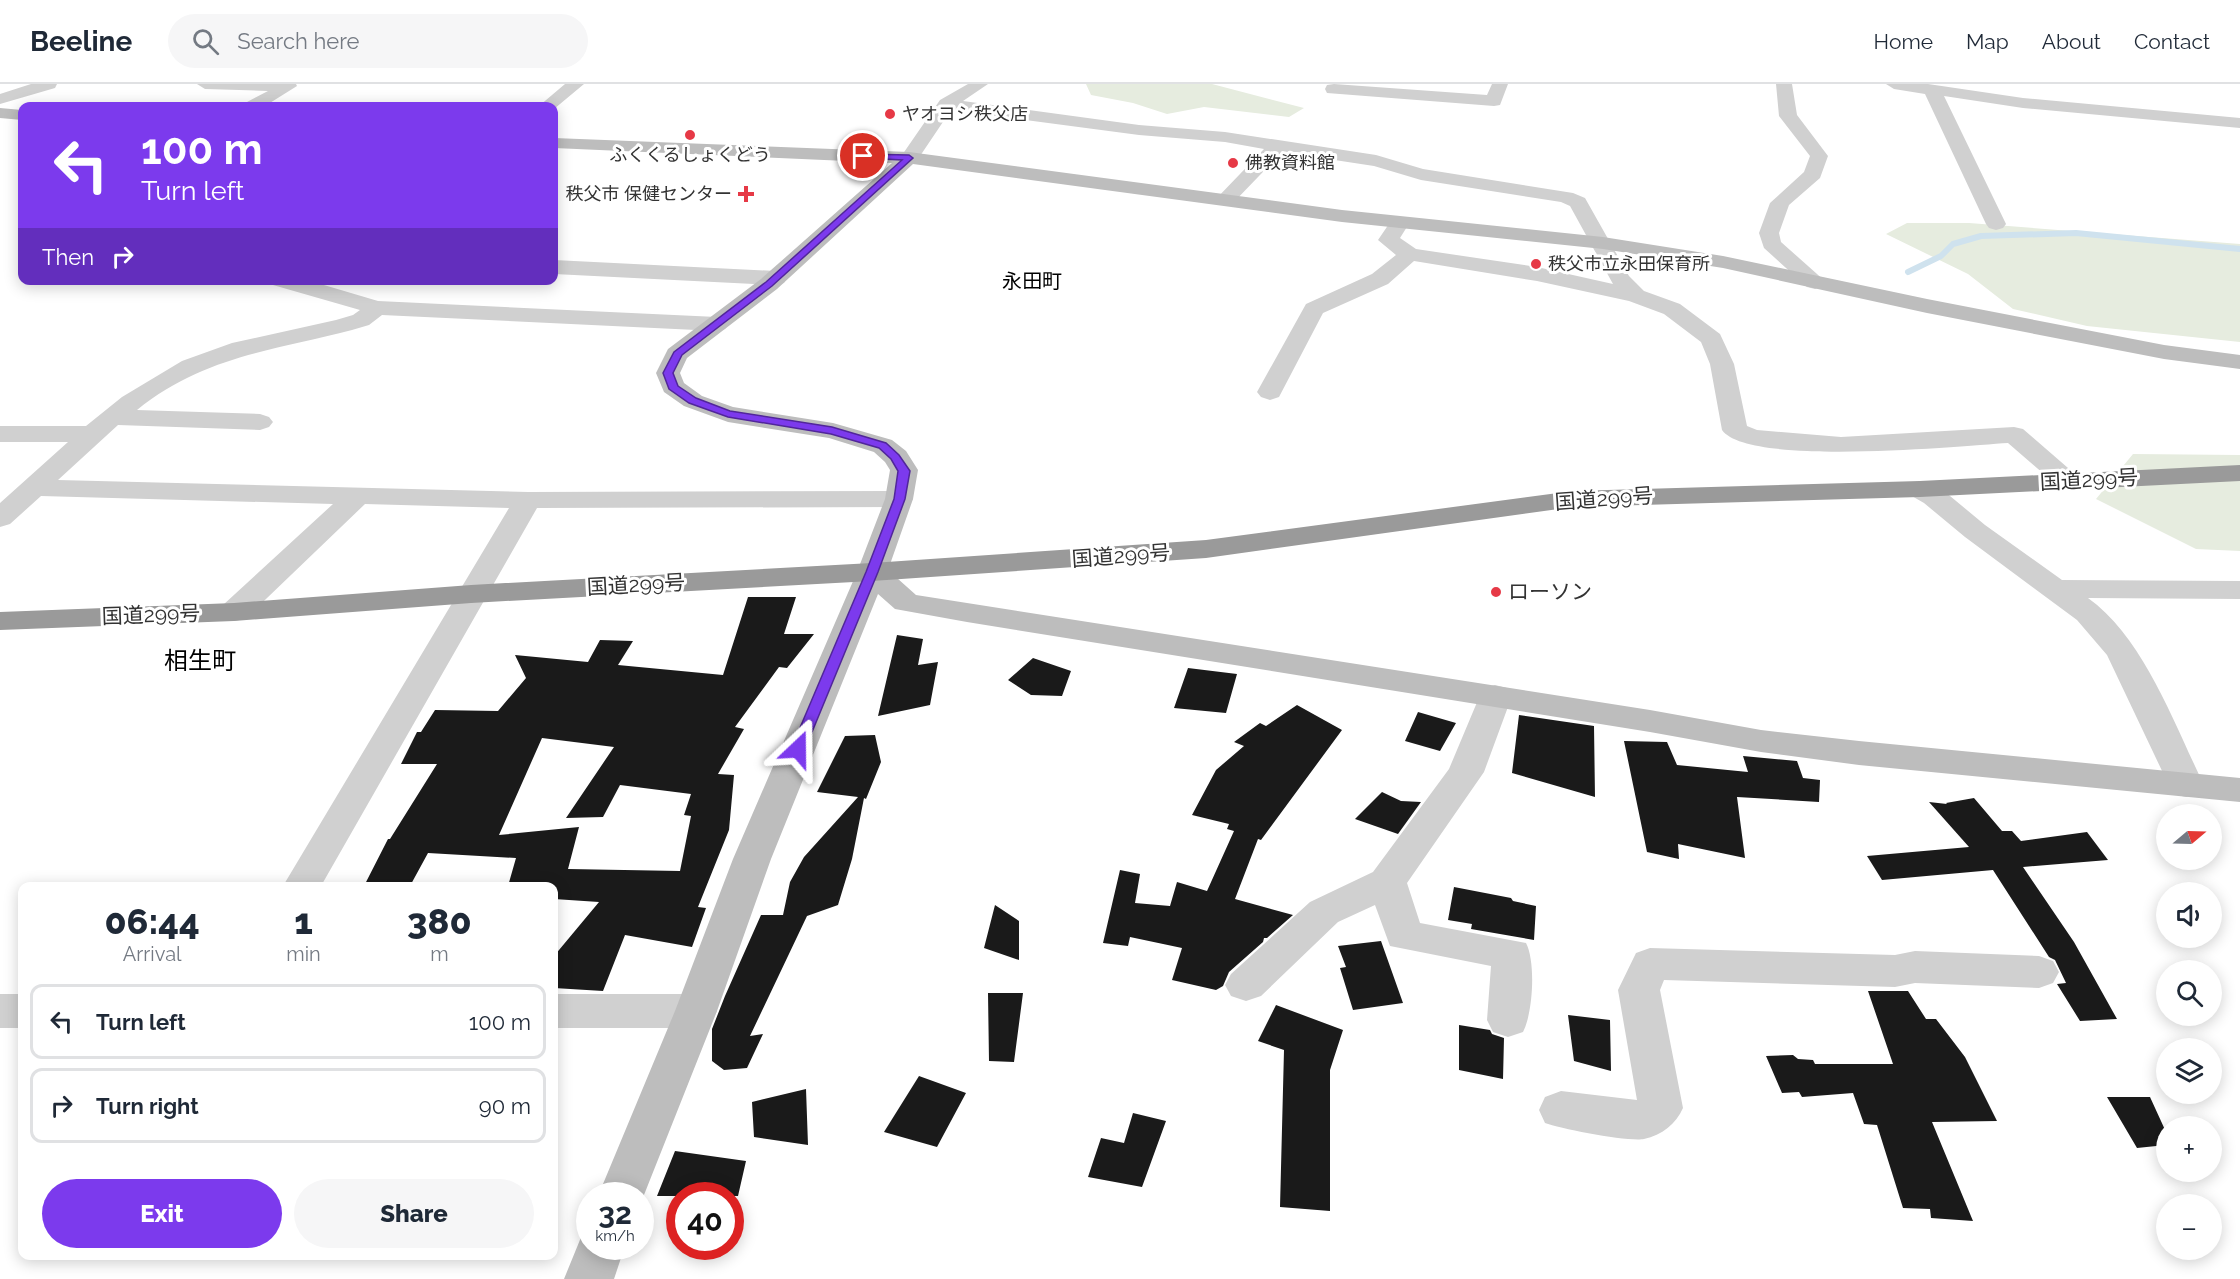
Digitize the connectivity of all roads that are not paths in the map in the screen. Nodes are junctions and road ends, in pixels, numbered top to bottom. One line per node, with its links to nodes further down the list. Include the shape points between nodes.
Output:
1 (49, 84): 10 (street)
2 (205, 84): 11 (street, via 289,86)
3 (576, 84): 12 (street)
4 (980, 84): 13 (street)
5 (1500, 84): 8 (street, via 1494,101)
6 (1784, 84): 27 (street, via 1788,116 1819,156 1813,174 1780,203 1769,233 1771,244)
7 (1894, 84): 9 (street)
8 (1333, 89)
9 (1932, 90): 16 (street, via 2023,103); 22 (street)
10 (0, 99)
11 (260, 102)
12 (552, 102)
13 (946, 104): 18 (street); 19 (street)
14 (0, 113): 15 (street)
15 (18, 115)
16 (2240, 123)
17 (558, 142): 19 (street)
18 (1277, 146): 20 (street); 23 (street, via 1566,197 1578,202)
19 (909, 158): 20 (street); 26 (street)
20 (1225, 200): 21 (street)
21 (1400, 222): 23 (street); 24 (street, via 1388,240)
22 (1996, 224)
23 (1603, 243): 27 (street, via 1724,262); 30 (street, via 1620,279)
24 (1410, 254): 30 (street, via 1537,274); 34 (street, via 1380,279 1314,309)
25 (558, 267): 26 (street)
26 (776, 278): 32 (street)
27 (1815, 282): 33 (street, via 2164,352)
28 (298, 285): 31 (street)
29 (360, 285): 31 (street)
30 (1636, 296): 40 (street, via 1672,309 1712,339 1722,364 1736,430 1752,438 1841,445 2014,435)
31 (377, 308): 32 (street); 35 (street, via 361,320 340,327 222,353 175,373)
32 (717, 324): 44 (street, via 677,354 668,373 673,387 693,401 728,414 832,430 883,446 904,471)
33 (2240, 362)
34 (1270, 392)
35 (112, 417): 36 (street); 38 (street)
36 (260, 422)
37 (0, 434): 38 (street)
38 (92, 434): 41 (street)
39 (2240, 473): 40 (highway, 国道299号)
40 (2069, 481): 42 (highway, 国道299号)
41 (36, 488): 43 (street); 46 (street)
42 (1920, 489): 47 (highway, 国道299号, via 1573,499 1206,549); 48 (street)
43 (358, 496): 45 (street); 51 (street)
44 (899, 499): 45 (street); 47 (street)
45 (528, 500): 50 (street)
46 (0, 518)
47 (872, 572): 50 (highway, 国道299号); 53 (street, via 906,602); 63 (street, via 752,859)
48 (2055, 589): 49 (street); 54 (street, via 2088,613 2122,652)
49 (2240, 590)
50 (471, 594): 51 (highway, 国道299号); 56 (street)
51 (234, 612): 52 (highway, 国道299号)
52 (0, 621)
53 (1495, 696): 54 (street, via 1761,741); 57 (street, via 1466,772)
54 (2186, 785): 55 (street)
55 (2240, 790)
56 (304, 882)
57 (1387, 882): 59 (street, via 1324,912); 64 (street, via 1404,935 1512,954)
58 (2039, 972): 65 (street, via 1915,966 1895,971 1650,964 1639,990 1661,1108 1642,1120)
59 (1246, 985)
60 (0, 1011): 61 (street)
61 (18, 1011)
62 (558, 1011): 63 (street)
63 (696, 1011): 66 (street)
64 (1508, 1020)
65 (1561, 1110)
66 (627, 1182)
67 (596, 1260): 68 (street)
68 (589, 1279)

